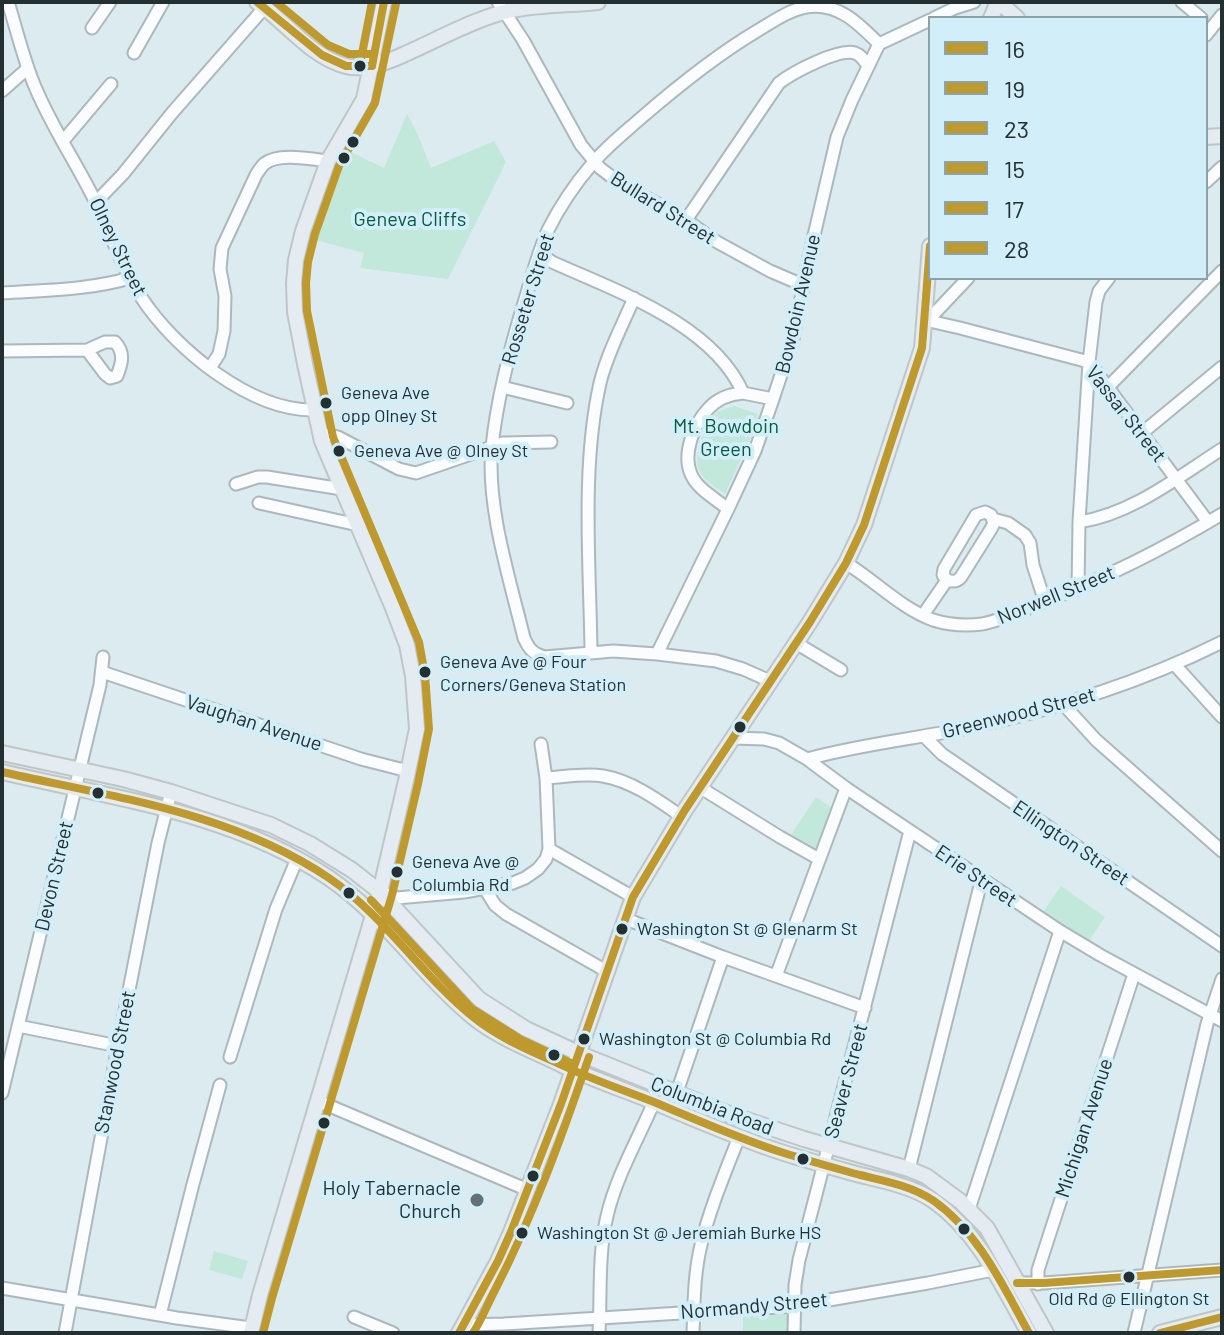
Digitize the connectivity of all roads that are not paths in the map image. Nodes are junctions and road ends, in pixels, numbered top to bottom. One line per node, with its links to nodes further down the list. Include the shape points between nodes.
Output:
1 (8, 2): 22 (street, Olney Street)
2 (110, 2): 16 (street)
3 (163, 2): 19 (street)
4 (384, 2): 20 (main road)
5 (595, 2): 10 (main road)
6 (974, 2): 12 (street)
7 (998, 2): 13 (main road)
8 (1182, 2): 14 (street)
9 (261, 4): 20 (main road, via 322,55 346,66); 28 (street)
10 (502, 7): 20 (main road); 27 (street, Bullard Street)
11 (1222, 15): 17 (street)
12 (938, 16)
13 (1015, 16)
14 (1199, 16)
15 (928, 21): 18 (street)
16 (92, 28)
17 (1208, 28)
18 (879, 44): 21 (street, Bowdoin Avenue); 27 (street, Rosseter Street, via 834,9 795,11 700,68)
19 (134, 53)
20 (372, 66): 26 (main road, via 364,99)
21 (868, 66): 29 (street, via 849,52 814,63 779,83); 36 (street, Bowdoin Avenue, via 837,137)
22 (28, 68): 24 (street); 25 (street, Olney Street)
23 (111, 84): 25 (street)
24 (2, 91)
25 (63, 141): 28 (street, Olney Street)
26 (328, 161): 44 (street, via 281,158 266,162 256,175 222,248 224,331); 50 (main road, via 303,231 294,283)
27 (593, 162): 29 (street, Bullard Street); 30 (street, Rosseter Street, via 563,202)
28 (96, 202): 33 (street, Olney Street)
29 (686, 220): 36 (street, Bullard Street, via 730,250)
30 (539, 253): 38 (street); 45 (street, Rosseter Street)
31 (1222, 271): 46 (street)
32 (928, 276): 39 (main road)
33 (130, 278): 37 (street); 44 (street, Olney Street, via 163,325)
34 (966, 280): 39 (street)
35 (1107, 280): 42 (street, via 1096,302)
36 (805, 286): 48 (street, Bowdoin Avenue)
37 (2, 293)
38 (634, 298): 47 (street, via 663,312 710,349); 73 (street, via 600,384 594,429)
39 (925, 320): 42 (street, Vassar Street); 66 (main road, via 916,370 874,499)
40 (87, 350): 41 (street)
41 (2, 351)
42 (1089, 362): 46 (street, Vassar Street); 63 (street)
43 (1222, 367): 52 (street)
44 (210, 368): 50 (street, Olney Street, via 260,398)
45 (502, 387): 49 (street); 54 (street, Rosseter Street)
46 (1108, 387): 52 (street, Vassar Street)
47 (743, 393): 48 (street); 60 (street, via 709,408 687,458 695,481)
48 (773, 399): 60 (street, Bowdoin Avenue)
49 (567, 403)
50 (314, 410): 51 (main road)
51 (320, 433): 54 (street, via 416,473); 58 (main road)
52 (1142, 433): 56 (street, Vassar Street)
53 (551, 442): 54 (street)
54 (492, 448): 73 (street, Rosseter Street, via 494,504 524,638 530,650 545,657)
55 (1222, 449): 56 (street)
56 (1176, 478): 63 (street, via 1114,513); 64 (street, Vassar Street)
57 (236, 484): 58 (street, via 267,477)
58 (342, 489): 65 (main road)
59 (259, 503): 65 (street)
60 (728, 509): 74 (street, Bowdoin Avenue)
61 (1222, 514): 64 (street, Norwell Street)
62 (993, 519): 67 (street, via 959,580); 67 (street, via 985,512 976,515 944,569); 69 (street, via 1025,535)
63 (1079, 522): 68 (street)
64 (1208, 522): 68 (street, Norwell Street)
65 (358, 525): 88 (main road, via 407,645 417,729)
66 (846, 563): 70 (street, Norwell Street); 72 (main road)
67 (947, 580): 70 (street)
68 (1078, 589): 69 (street, Norwell Street)
69 (1045, 602): 70 (street, Norwell Street, via 985,624 950,624)
70 (923, 615)
71 (1222, 642): 76 (street, Greenwood Street)
72 (796, 643): 77 (street); 79 (main road)
73 (591, 652): 74 (street)
74 (657, 654): 79 (street, via 716,661)
75 (103, 657): 78 (street, Devon Street)
76 (1175, 665): 80 (street, Greenwood Street); 81 (street)
77 (841, 670)
78 (102, 672): 87 (street, Devon Street); 88 (street, Vaughan Avenue)
79 (770, 681): 83 (main road)
80 (1064, 705): 82 (street, Greenwood Street); 99 (street)
81 (1222, 717)
82 (924, 736): 86 (street, Greenwood Street); 109 (street, Ellington Street, via 942,754)
83 (732, 738): 86 (street, Erie Street, via 779,743); 91 (main road)
84 (541, 744): 90 (street)
85 (2, 753): 87 (main road, Columbia Road)
86 (807, 759): 92 (street, Erie Street)
87 (80, 770): 93 (street, Devon Street); 94 (main road, Columbia Road)
88 (408, 771): 104 (main road)
89 (2, 772): 93 (main road, Columbia Road)
90 (546, 778): 96 (street, via 601,775 619,780); 98 (street)
91 (701, 788): 96 (main road); 101 (street)
92 (846, 788): 97 (street, Erie Street); 101 (street)
93 (75, 789): 95 (main road, Columbia Road); 118 (street, Devon Street)
94 (171, 792): 95 (street, Stanwood Street); 104 (main road, Columbia Road, via 271,825 310,844)
95 (166, 808): 100 (main road, Columbia Road); 119 (street, Stanwood Street)
96 (681, 816): 105 (main road)
97 (910, 831): 102 (street, Erie Street); 115 (street, Seaver Street)
98 (549, 849): 103 (street, via 538,869 525,878); 105 (street)
99 (1222, 851)
100 (297, 859): 106 (main road, Columbia Road); 121 (street)
101 (819, 859): 113 (street)
102 (982, 878): 108 (street, Erie Street); 131 (street)
103 (485, 889): 104 (street, via 397,898); 111 (street, via 506,914)
104 (380, 892): 106 (main road); 120 (main road, Columbia Road, via 479,999)
105 (633, 897): 107 (main road)
106 (373, 913): 122 (main road, Columbia Road, via 474,1018); 126 (main road)
107 (626, 919): 110 (street); 111 (main road)
108 (1060, 931): 112 (street, Erie Street); 133 (street)
109 (1222, 946)
110 (723, 957): 113 (street); 124 (street)
111 (608, 972): 120 (main road)
112 (1134, 974): 116 (street, Erie Street); 138 (street, Michigan Avenue, via 1038,1270)
113 (776, 976): 115 (street)
114 (1222, 979): 116 (street)
115 (865, 1008): 129 (street, Seaver Street)
116 (1210, 1015): 117 (street, Erie Street); 136 (street)
117 (1222, 1021)
118 (18, 1026): 119 (street); 125 (street, Devon Street)
119 (118, 1046): 140 (street, Stanwood Street)
120 (578, 1053): 122 (main road); 124 (main road, Columbia Road)
121 (230, 1057)
122 (573, 1069): 127 (main road, Columbia Road); 132 (main road)
123 (220, 1085): 143 (street)
124 (677, 1092): 129 (main road, Columbia Road)
125 (2, 1093)
126 (318, 1101): 132 (street); 149 (main road)
127 (654, 1102): 128 (main road, Columbia Road); 146 (street, via 607,1216)
128 (739, 1137): 130 (main road, Columbia Road); 142 (street, via 700,1247)
129 (829, 1145): 130 (street, Seaver Street); 131 (main road, Columbia Road)
130 (824, 1165): 134 (main road, Columbia Road, via 901,1185 930,1199 962,1225); 141 (street, Seaver Street, via 799,1260)
131 (909, 1169): 133 (main road, Columbia Road)
132 (528, 1190): 147 (main road)
133 (969, 1209): 137 (main road, Columbia Road, via 992,1236)
134 (993, 1270): 141 (street, Normandy Street); 155 (main road, Columbia Road)
135 (1222, 1270): 136 (street)
136 (1147, 1276): 138 (street); 157 (street)
137 (1017, 1283): 138 (street); 156 (main road, Columbia Road)
138 (1041, 1283)
139 (2, 1288): 140 (street)
140 (70, 1300): 143 (street); 150 (street, Stanwood Street)
141 (794, 1306): 142 (street, Normandy Street); 154 (street, Seaver Street)
142 (694, 1312): 146 (street, Normandy Street); 153 (street)
143 (160, 1315): 149 (street)
144 (354, 1317): 151 (street)
145 (1222, 1317): 158 (main road)
146 (600, 1318): 148 (street, Normandy Street); 152 (street)
147 (462, 1329): 148 (street, Normandy Street)
148 (504, 1329)
149 (251, 1330)
150 (65, 1333)
151 (393, 1333)
152 (599, 1333)
153 (693, 1333)
154 (794, 1333)
155 (1029, 1333)
156 (1046, 1333)
157 (1134, 1333)
158 (1160, 1333)

